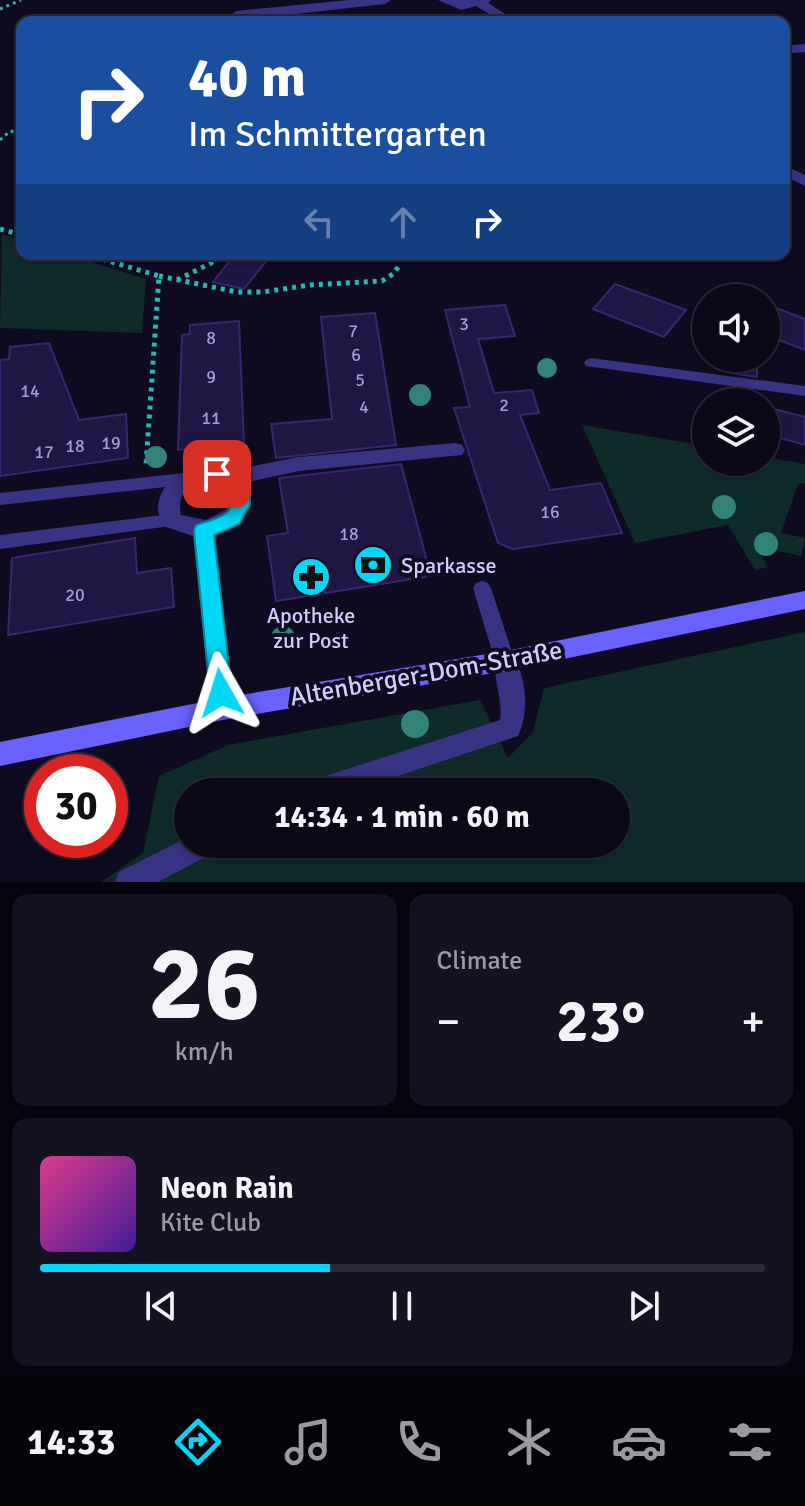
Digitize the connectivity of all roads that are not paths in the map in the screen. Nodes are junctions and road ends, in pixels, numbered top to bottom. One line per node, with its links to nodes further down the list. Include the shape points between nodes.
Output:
1 (385, 0): 4 (street)
2 (444, 0): 3 (street, via 461,6)
3 (483, 2): 5 (street)
4 (235, 16)
5 (503, 16)
6 (591, 363): 7 (lane)
7 (805, 391)
8 (455, 450): 9 (street, via 299,464)
9 (229, 478): 10 (street, via 217,474); 13 (street, via 240,491 240,505 233,519)
10 (184, 479): 11 (lane); 12 (street, via 171,492)
11 (0, 499)
12 (171, 520): 13 (street); 14 (lane)
13 (203, 531): 18 (street)
14 (0, 542)
15 (482, 588): 17 (lane)
16 (805, 600): 17 (main road, Altenberger-Dom-Straße)
17 (505, 661): 18 (main road, Altenberger-Dom-Straße); 20 (street, via 515,703 509,728)
18 (223, 709): 19 (main road, Altenberger-Dom-Straße)
19 (0, 754)
20 (356, 778)
21 (176, 858): 22 (street)
22 (129, 882)

